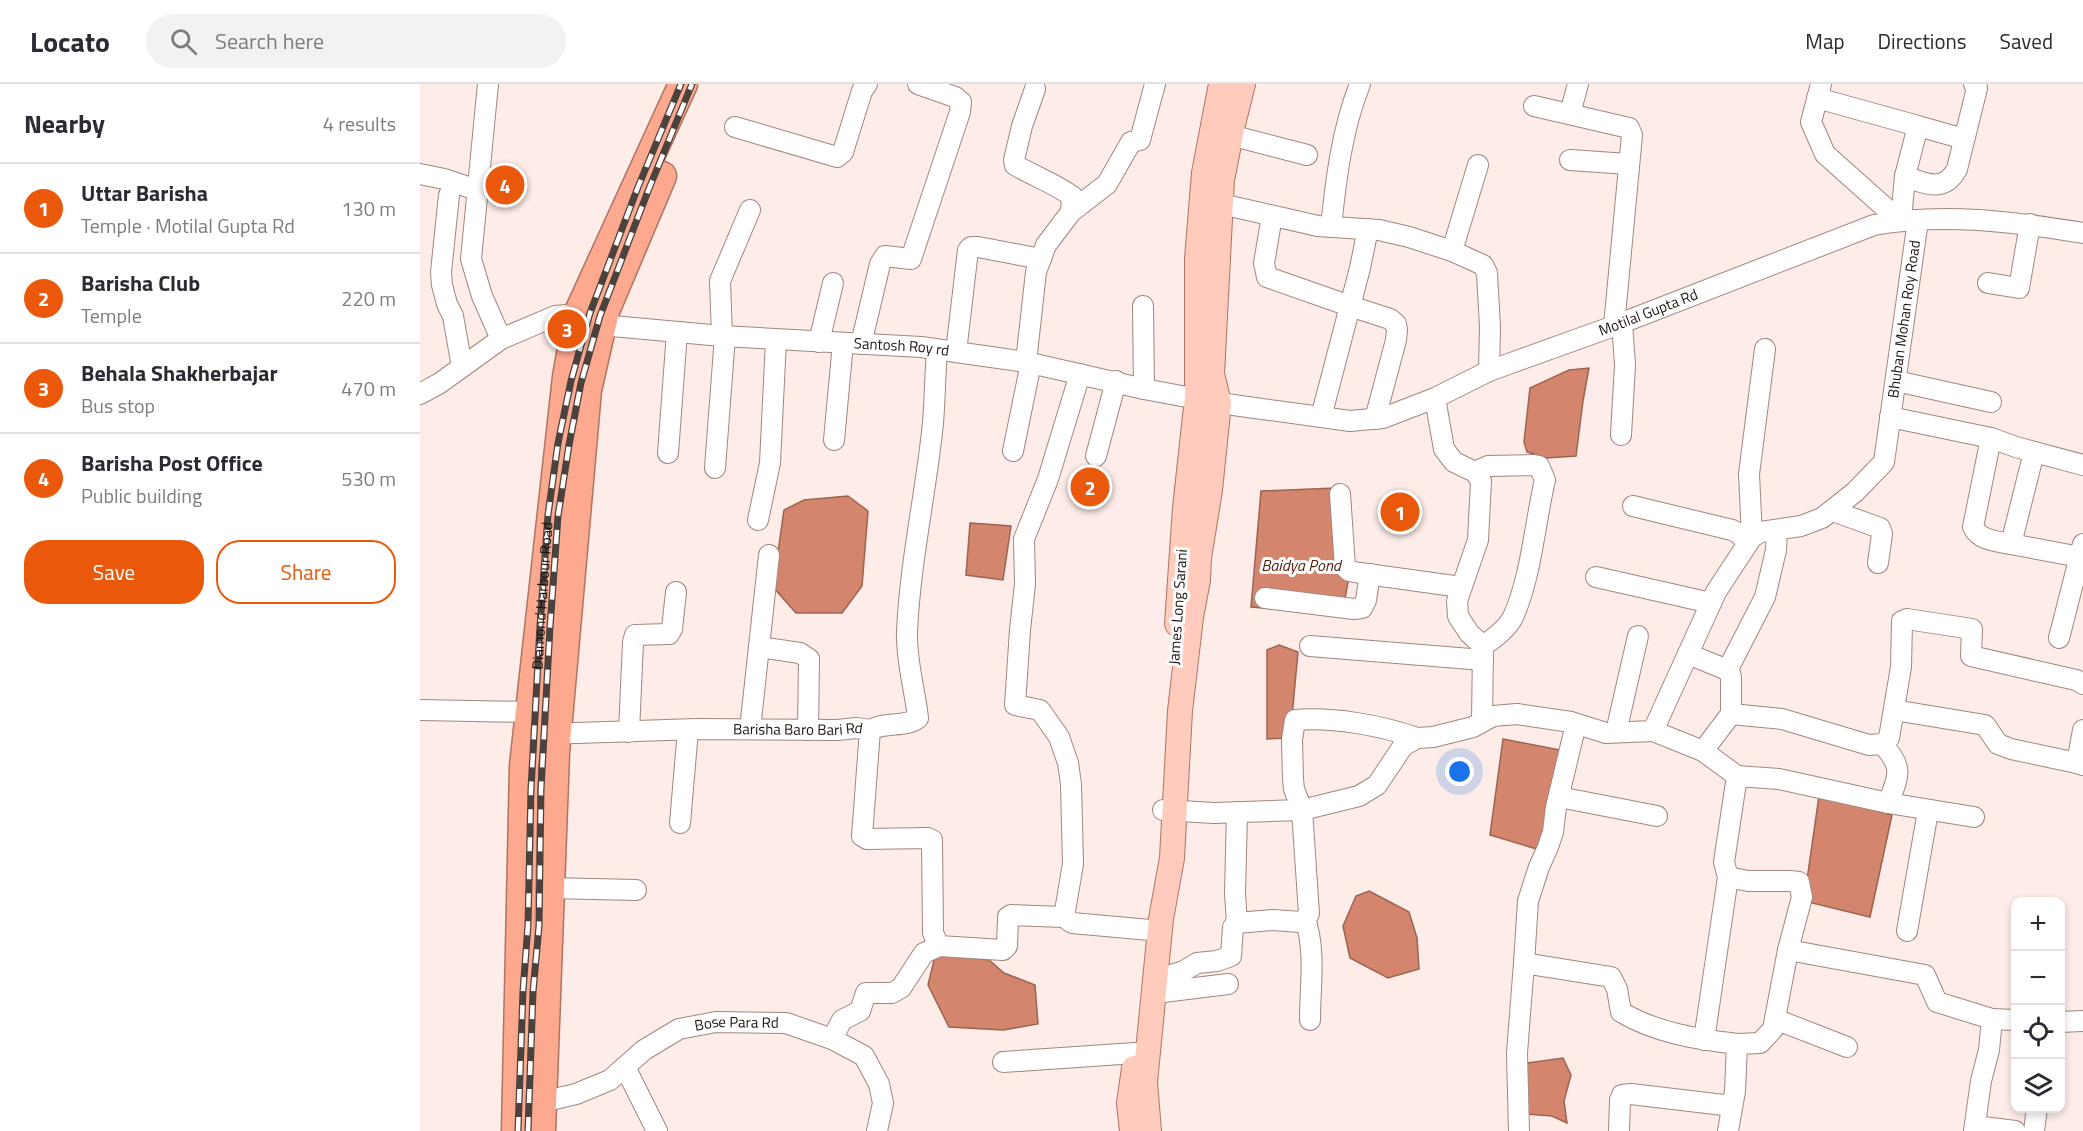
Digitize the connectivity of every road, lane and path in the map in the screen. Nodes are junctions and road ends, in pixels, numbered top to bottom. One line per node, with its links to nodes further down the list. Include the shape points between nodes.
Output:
1 (488, 84): 27 (street)
2 (683, 84): 26 (highway, Diamond Harbour Road)
3 (701, 84): 26 (highway, Diamond Harbour Road)
4 (867, 84): 17 (street, via 843,152 837,157)
5 (918, 84): 51 (street, via 955,97 960,102 960,112 911,259 885,256)
6 (1155, 84): 31 (street, via 1140,140 1131,142 1107,184)
7 (1221, 84): 63 (main road, James Long Sarani, via 1203,173 1197,259)
8 (1244, 84): 18 (main road)
9 (1360, 84): 35 (street, via 1339,160)
10 (1578, 84): 15 (street)
11 (1974, 84): 19 (street, via 1977,88)
12 (1035, 89): 31 (street, via 1014,160 1016,165 1072,196)
13 (1823, 92): 16 (street); 33 (street, via 1811,122 1825,154)
14 (1534, 106): 22 (street, via 1629,128 1632,135)
15 (1572, 106)
16 (1918, 126): 19 (street); 25 (street, Bhuban Mohan Roy Road)
17 (735, 127)
18 (1230, 135): 20 (street); 29 (main road)
19 (1964, 139): 25 (street, via 1951,181 1942,185)
20 (1307, 155)
21 (1570, 159): 22 (street)
22 (1628, 164): 45 (street)
23 (1478, 165): 38 (street)
24 (420, 174): 27 (street)
25 (1905, 176): 33 (street, Bhuban Mohan Roy Road)
26 (648, 185): 44 (highway, Diamond Harbour Road, via 605,311)
27 (477, 190): 48 (street, via 471,259)
28 (449, 195): 55 (street, via 441,272)
29 (1221, 204): 32 (street); 63 (main road)
30 (750, 210): 47 (street, via 720,281)
31 (1071, 212): 39 (street, via 1046,245)
32 (1272, 216): 35 (street); 42 (street, via 1264,263 1267,277)
33 (1906, 220): 34 (street, Motilal Gupta Rd); 45 (street, Motilal Gupta Rd, via 1874,225); 59 (street, Bhuban Mohan Roy Road)
34 (2030, 224): 37 (street, Motilal Gupta Rd); 40 (street, via 2019,288)
35 (1331, 227): 36 (street)
36 (1368, 229): 38 (street); 42 (street)
37 (2083, 232)
38 (1452, 251): 56 (street, via 1483,265 1487,273)
39 (1041, 259): 53 (street, via 971,247); 54 (street, via 1030,312)
40 (1988, 283)
41 (833, 284): 50 (street)
42 (1347, 305): 65 (street); 67 (street, via 1396,324 1396,340)
43 (1143, 306): 60 (street)
44 (590, 320): 46 (street, Santosh Roy rd); 48 (street, Santosh Roy rd, via 555,316); 107 (highway, Diamond Harbour Road, via 567,376); 117 (highway, Diamond Harbour Road)
45 (1618, 324): 56 (street, Motilal Gupta Rd); 68 (street, via 1625,365)
46 (677, 332): 47 (street, Santosh Roy rd); 74 (street)
47 (724, 336): 49 (street, Santosh Roy rd); 76 (street)
48 (501, 339): 55 (street, Santosh Roy rd)
49 (776, 340): 50 (street, Santosh Roy rd); 81 (street, via 770,463)
50 (819, 342): 51 (street, Santosh Roy rd)
51 (852, 344): 53 (street, Santosh Roy rd); 70 (street)
52 (1765, 349): 83 (street, via 1749,474)
53 (946, 351): 54 (street, Santosh Roy rd); 112 (street, via 933,421 907,634 918,718 912,723)
54 (1029, 362): 57 (street, Santosh Roy rd); 72 (street)
55 (462, 367): 61 (street, Santosh Roy rd)
56 (1489, 371): 62 (street, Motilal Gupta Rd)
57 (1080, 374): 58 (street, Santosh Roy rd); 135 (street, via 1048,479 1024,539 1025,584 1015,705 1040,710 1059,737 1068,763 1073,864)
58 (1112, 381): 60 (street, Santosh Roy rd); 71 (street)
59 (1896, 381): 64 (street); 66 (street, Bhuban Mohan Roy Road)
60 (1144, 389): 63 (street, Santosh Roy rd)
61 (420, 394)
62 (1435, 398): 67 (street, Motilal Gupta Rd); 77 (street, via 1444,449 1454,462)
63 (1208, 400): 65 (street, Motilal Gupta Rd); 125 (main road, James Long Sarani, via 1185,508)
64 (1991, 402)
65 (1321, 417): 67 (street, Motilal Gupta Rd)
66 (1890, 417): 69 (street); 80 (street, Bhuban Mohan Roy Road, via 1884,462)
67 (1375, 419)
68 (1621, 435)
69 (1990, 438): 73 (street); 84 (street, via 1973,527 1983,538)
70 (834, 440)
71 (1094, 449)
72 (1013, 451)
73 (2034, 452): 75 (street); 84 (street)
74 (668, 453)
75 (2083, 465)
76 (715, 468)
77 (1475, 472): 90 (street, via 1481,481 1478,540); 99 (street, via 1488,466 1534,465 1542,469 1545,480 1513,618)
78 (1340, 494): 88 (street, via 1345,567)
79 (1633, 506): 83 (street, via 1732,530)
80 (1833, 511): 82 (street, Bhuban Mohan Roy Road, via 1801,526); 87 (street, via 1880,528)
81 (758, 520)
82 (1778, 530): 83 (street, Bhuban Mohan Roy Road, via 1761,532); 101 (street, via 1765,597)
83 (1750, 540): 94 (street)
84 (2011, 544): 85 (street)
85 (2081, 551): 91 (street)
86 (769, 555): 98 (street)
87 (1878, 563)
88 (1370, 574): 90 (street); 93 (street, via 1362,608)
89 (1596, 577): 94 (street)
90 (1461, 587): 99 (street, via 1458,616)
91 (2078, 587): 96 (street)
92 (676, 592): 115 (street, via 669,634 635,635)
93 (1265, 598)
94 (1712, 603): 100 (street)
95 (1638, 636): 116 (street)
96 (2059, 638)
97 (1310, 646): 99 (street)
98 (759, 647): 109 (street); 111 (street, via 809,659)
99 (1483, 653): 106 (street)
100 (1688, 654): 101 (street); 114 (street)
101 (1727, 671): 105 (street, via 1731,678)
102 (2083, 684): 104 (street, via 1971,656 1972,629 1907,619 1902,621 1901,667)
103 (420, 710): 107 (street, Barisha Baro Bari Rd)
104 (1894, 710): 119 (street, via 1889,738); 121 (street, via 1985,725 1998,744)
105 (1731, 714): 119 (street, via 1782,719 1869,745); 120 (street)
106 (1482, 722): 108 (street, via 1493,716 1517,714); 118 (street)
107 (529, 723): 117 (street, Barisha Baro Bari Rd); 162 (highway, Diamond Harbour Road)
108 (1576, 724): 116 (street); 123 (street)
109 (750, 729): 110 (street, Barisha Baro Bari Rd); 111 (street, Barisha Baro Bari Rd)
110 (688, 730): 115 (street, Barisha Baro Bari Rd); 131 (street)
111 (808, 730): 112 (street, Barisha Baro Bari Rd)
112 (870, 730): 140 (street, Barisha Baro Bari Rd, via 862,836 932,840 933,933)
113 (2083, 730): 121 (street)
114 (1653, 731): 116 (street); 120 (street)
115 (629, 732): 117 (street, Barisha Baro Bari Rd)
116 (1616, 732)
117 (557, 734): 133 (highway, Diamond Harbour Road)
118 (1417, 738): 126 (street, via 1403,746 1377,785 1359,796); 126 (street, via 1368,725 1295,720 1293,779)
119 (1882, 744): 124 (street, via 1898,766)
120 (1702, 751): 122 (street)
121 (2080, 764)
122 (1737, 776): 124 (street, via 1779,779); 132 (street, via 1724,862)
123 (1559, 797): 129 (street); 142 (street, via 1553,832 1528,901)
124 (1888, 803): 127 (street)
125 (1169, 810): 128 (street); 138 (main road, James Long Sarani); 143 (main road, via 1172,858 1161,919)
126 (1302, 810): 128 (street); 136 (street, via 1309,914)
127 (1928, 811): 130 (street); 139 (street)
128 (1237, 812): 137 (street)
129 (1657, 816)
130 (1974, 817)
131 (680, 823)
132 (1728, 877): 141 (street, via 1799,882 1802,897); 152 (street)
133 (550, 888): 134 (street); 158 (highway, Diamond Harbour Road)
134 (636, 890)
135 (1064, 917): 138 (street, via 1072,923); 140 (street, via 1011,915 1008,946 1003,950)
136 (1305, 919): 137 (street); 147 (street, via 1311,946)
137 (1237, 923): 143 (street, via 1233,927 1231,956 1197,963)
138 (1150, 930): 155 (main road, James Long Sarani)
139 (1907, 931)
140 (939, 946): 151 (street, via 924,953 902,988 892,993 866,993 861,1011 842,1020)
141 (1788, 950): 145 (street); 146 (street, via 1925,975 1937,1002)
142 (1524, 963): 152 (street, via 1611,977 1621,1012 1637,1022); 168 (street, via 1517,1053)
143 (1156, 984): 144 (street); 167 (main road, via 1145,1082)
144 (1228, 984)
145 (1775, 1019): 153 (street, via 1773,1029 1760,1043); 154 (street)
146 (1992, 1019): 148 (street); 161 (street)
147 (1310, 1020)
148 (2011, 1020)
149 (2083, 1021): 150 (street)
150 (2065, 1022)
151 (832, 1040): 157 (street, Bose Para Rd, via 786,1023 716,1022 680,1029 644,1050); 165 (street, Bose Para Rd, via 864,1056 872,1068 883,1103)
152 (1704, 1040): 153 (street)
153 (1737, 1044): 159 (street)
154 (1847, 1047)
155 (1135, 1053): 156 (street); 166 (main road, James Long Sarani, via 1129,1103)
156 (1003, 1062)
157 (625, 1067): 158 (street, Bose Para Rd, via 610,1080); 164 (street)
158 (542, 1102): 163 (highway, Diamond Harbour Road)
159 (1732, 1106): 169 (street, via 1622,1095); 170 (street)
160 (2036, 1113): 172 (street)
161 (1974, 1129): 171 (street)
162 (516, 1131)
163 (541, 1131)
164 (657, 1131)
165 (877, 1131)
166 (1132, 1131)
167 (1149, 1131)
168 (1519, 1131)
169 (1619, 1131)
170 (1728, 1131)
171 (2015, 1131)
172 (2034, 1131)

